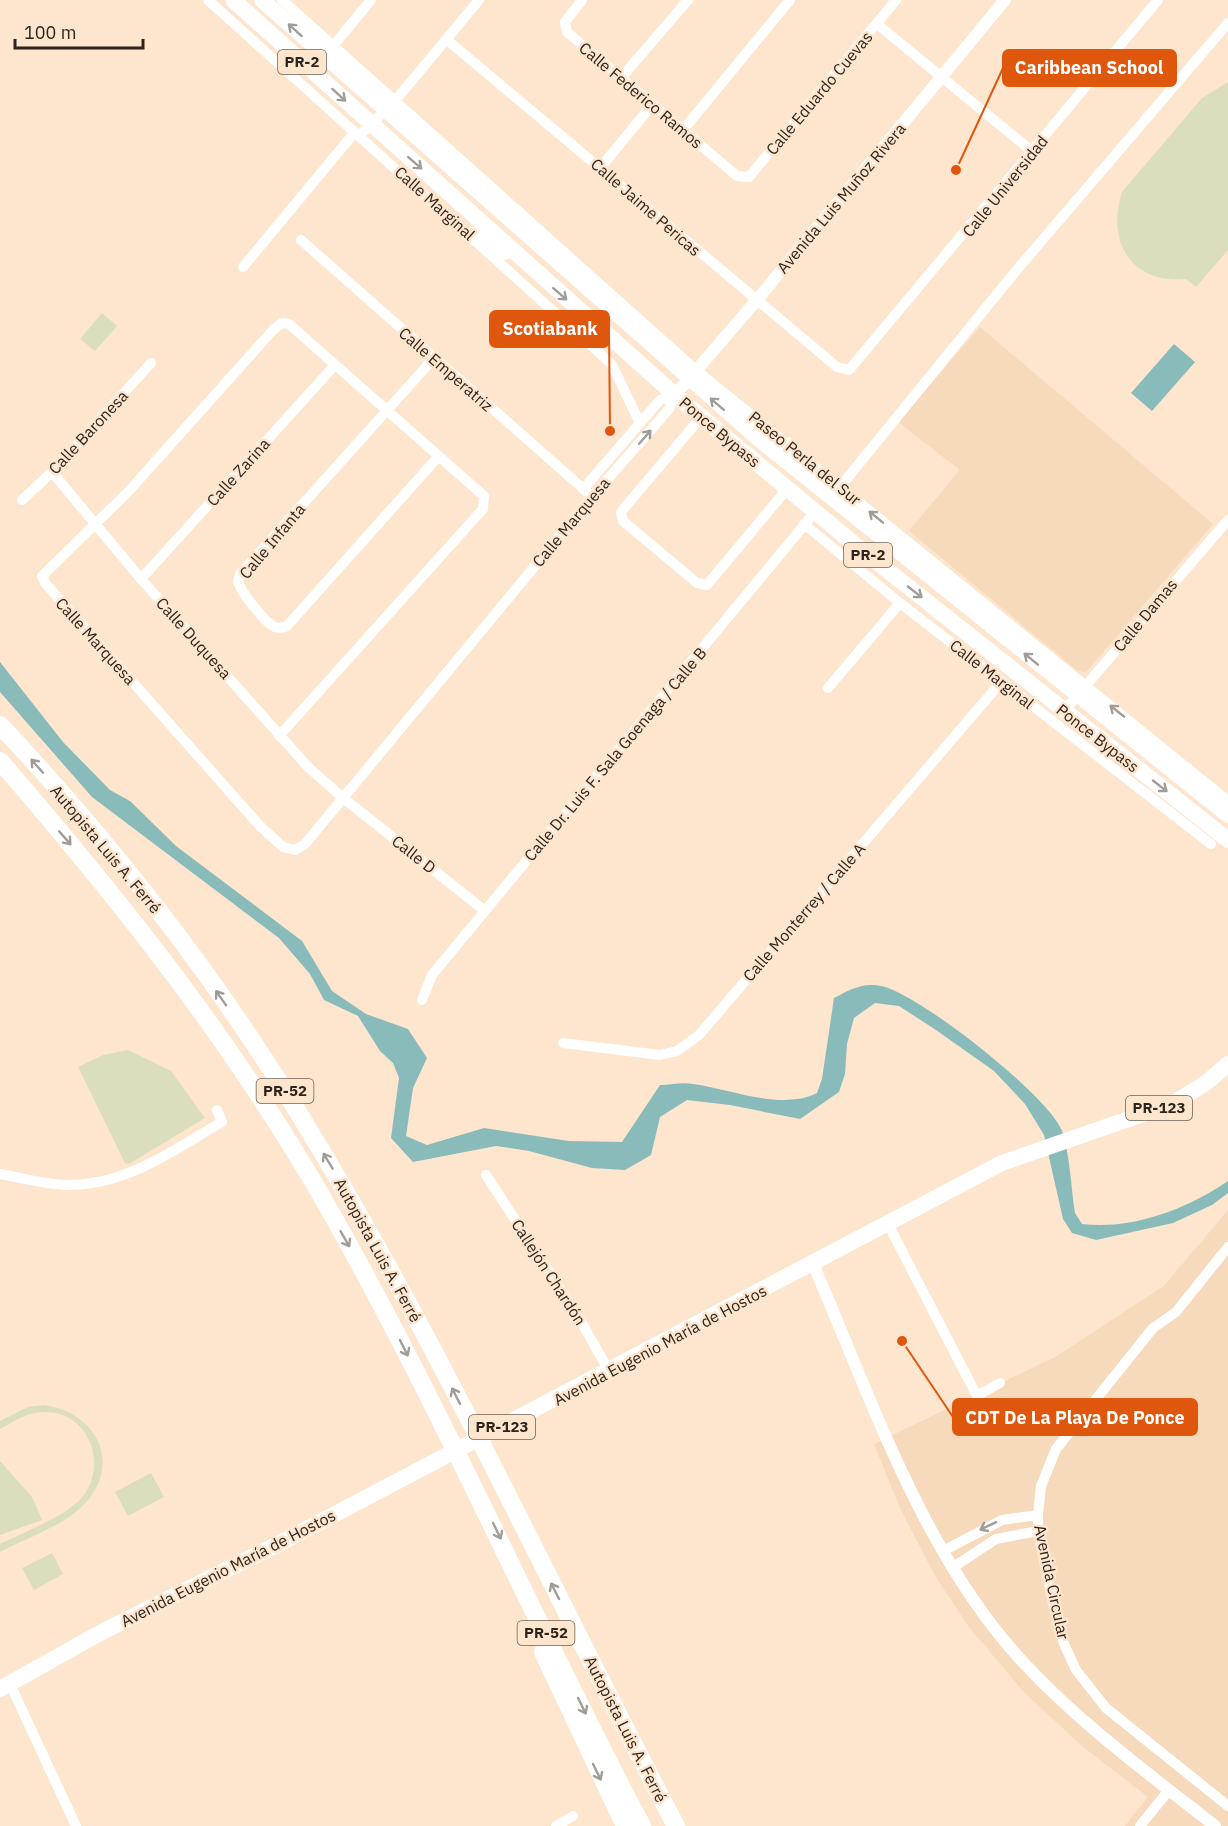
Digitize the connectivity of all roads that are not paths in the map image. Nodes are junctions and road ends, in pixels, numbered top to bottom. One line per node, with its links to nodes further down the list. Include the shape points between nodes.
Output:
1 (208, 0): 22 (street, Calle Marginal)
2 (233, 0): 22 (main road, Ponce Bypass / PR-2, one-way to 22)
3 (262, 0): 20 (main road, Ponce Bypass / PR-2, one-way to 3)
4 (282, 0): 16 (street)
5 (372, 0): 16 (street)
6 (479, 0): 15 (street)
7 (688, 0): 18 (street)
8 (790, 0): 21 (street)
9 (896, 0): 14 (street, Calle Eduardo Cuevas)
10 (1005, 0): 17 (street, Avenida Luis Muñoz Rivera)
11 (1158, 0): 23 (street, Calle Universidad)
12 (579, 4): 18 (street, Calle Federico Ramos, via 565,21 565,30)
13 (1228, 23): 46 (street, via 1015,272)
14 (877, 24): 17 (street); 25 (street, Calle Eduardo Cuevas, via 749,177)
15 (446, 39): 20 (street); 24 (street, Calle Jaime Pericas)
16 (333, 46): 20 (street)
17 (941, 76): 23 (street); 30 (street, Avenida Luis Muñoz Rivera)
18 (621, 78): 19 (street, Calle Federico Ramos)
19 (652, 105): 21 (street, Calle Federico Ramos); 24 (street)
20 (390, 106): 22 (street); 35 (main road, Ponce Bypass / PR-2)
21 (683, 130): 25 (street, Calle Federico Ramos)
22 (362, 131): 26 (street, Calle Marginal); 28 (street); 29 (main road, Ponce Bypass / PR-2, one-way to 29)
23 (1032, 152): 34 (street, Calle Universidad)
24 (601, 167): 30 (street, Calle Jaime Pericas)
25 (737, 176)
26 (471, 236): 29 (main road, via 497,247); 39 (street, Calle Marginal, via 605,357)
27 (301, 240): 31 (street, Calle Emperatriz)
28 (243, 267)
29 (534, 271): 36 (main road, Ponce Bypass / PR-2, one-way to 36)
30 (756, 301): 34 (street, Calle Jaime Pericas, via 837,367); 35 (street, Avenida Luis Muñoz Rivera)
31 (434, 358): 37 (street, Calle Infanta); 48 (street, Calle Emperatriz)
32 (151, 363): 44 (street, Calle Baronesa)
33 (335, 365): 37 (street, Calle Marquesa); 52 (street, Calle Marquesa, via 289,324 282,323); 53 (street, Calle Zarina)
34 (849, 370)
35 (693, 375): 36 (street, Avenida Luis Muñoz Rivera); 40 (street, Paseo Perla del Sur); 45 (main road, Ponce Bypass / PR-2, one-way to 35)
36 (675, 394): 38 (main road, Ponce Bypass / PR-2); 39 (street, Calle Marquesa, via 660,400); 43 (street, Calle Marquesa, one-way to 36, via 669,409)
37 (387, 410): 42 (street, Calle Marquesa); 42 (street, Calle Infanta, via 240,574 241,590 272,626 287,626)
38 (702, 416): 47 (main road, Ponce Bypass / PR-2); 47 (street, via 621,512 623,520 697,583 707,585)
39 (640, 423): 41 (street, Calle Marquesa)
40 (788, 445): 45 (main road); 46 (street, Paseo Perla del Sur)
41 (611, 455): 43 (street); 48 (street, Calle Marquesa)
42 (438, 457): 60 (street, Calle Marquesa, via 484,496 483,509)
43 (621, 464): 48 (street, Calle Marquesa)
44 (52, 472): 49 (street, Calle Baronesa); 52 (street, Calle Duquesa)
45 (808, 480): 57 (main road, Ponce Bypass / PR-2, one-way to 45)
46 (840, 487): 57 (street, Paseo Perla del Sur, one-way to 46)
47 (787, 489): 50 (main road, Ponce Bypass / PR-2)
48 (587, 493): 62 (street, Calle Marquesa)
49 (22, 500)
50 (810, 518): 54 (street, Calle Marginal); 58 (main road, Ponce Bypass / PR-2, one-way to 58); 66 (street, Calle Dr. Luis F. Sala Goenaga / Calle B)
51 (1228, 520): 57 (street, Calle Damas)
52 (95, 526): 53 (street, Calle Duquesa); 62 (street, Calle Marquesa, via 45,572 45,583 259,825 283,847 295,850 305,844)
53 (141, 579): 60 (street, Calle Duquesa)
54 (900, 603): 55 (street, Calle Marginal); 56 (street)
55 (1002, 681): 65 (street, Calle Marginal); 68 (street, Calle Monterrey / Calle A, via 699,1035 677,1051 660,1055)
56 (828, 688)
57 (1081, 691): 58 (street, Calle Damas); 63 (street, Paseo Perla del Sur, one-way to 57); 64 (main road, Ponce Bypass / PR-2)
58 (1064, 711): 65 (main road, Ponce Bypass / PR-2, one-way to 65)
59 (0, 725): 91 (highway, Autopista Luis A. Ferré / PR-52, one-way to 59, via 399,1285 290,1098 156,908)
60 (279, 736): 62 (street, Calle Duquesa)
61 (0, 761): 82 (highway, Autopista Luis A. Ferré / PR-52, one-way to 82, via 139,927 269,1110 377,1296)
62 (342, 797): 66 (street, Calle D)
63 (1228, 801)
64 (1228, 815)
65 (1223, 841)
66 (485, 910): 67 (street, Calle Dr. Luis F. Sala Goenaga / Calle B, via 432,975)
67 (422, 1000)
68 (563, 1044)
69 (1228, 1064): 73 (main road, Avenida Eugenio María de Hostos / PR-123, via 1172,1104 1002,1163)
70 (217, 1110): 71 (street, via 222,1122 135,1173 102,1182 68,1185)
71 (0, 1174)
72 (486, 1175): 76 (street, Callejón Chardón)
73 (887, 1222): 75 (main road, Avenida Eugenio María de Hostos / PR-123); 77 (street, via 977,1396)
74 (1228, 1248): 78 (street, Avenida Circular, via 1176,1312 1153,1328 1056,1449 1041,1486)
75 (813, 1264): 76 (main road, Avenida Eugenio María de Hostos / PR-123); 80 (street, via 915,1499)
76 (609, 1371): 83 (main road, Avenida Eugenio María de Hostos / PR-123, via 100,1633)
77 (1000, 1383)
78 (1038, 1515): 79 (street, Avenida Circular); 80 (street, one-way to 80, via 1002,1520)
79 (1038, 1531): 81 (street, via 996,1539); 85 (street, Avenida Circular, via 1054,1608 1076,1670 1107,1708)
80 (943, 1551): 81 (street)
81 (952, 1568): 84 (street, via 1021,1660 1072,1710)
82 (522, 1582): 89 (highway, one-way to 89, via 522,1606); 90 (highway, Autopista Luis A. Ferré / PR-52, one-way to 90)
83 (5, 1686): 87 (street)
84 (1169, 1790): 92 (street); 93 (street)
85 (1228, 1806)
86 (573, 1816): 88 (street)
87 (76, 1826)
88 (556, 1826)
89 (624, 1826)
90 (642, 1826)
91 (676, 1826)
92 (1140, 1826)
93 (1215, 1826)

